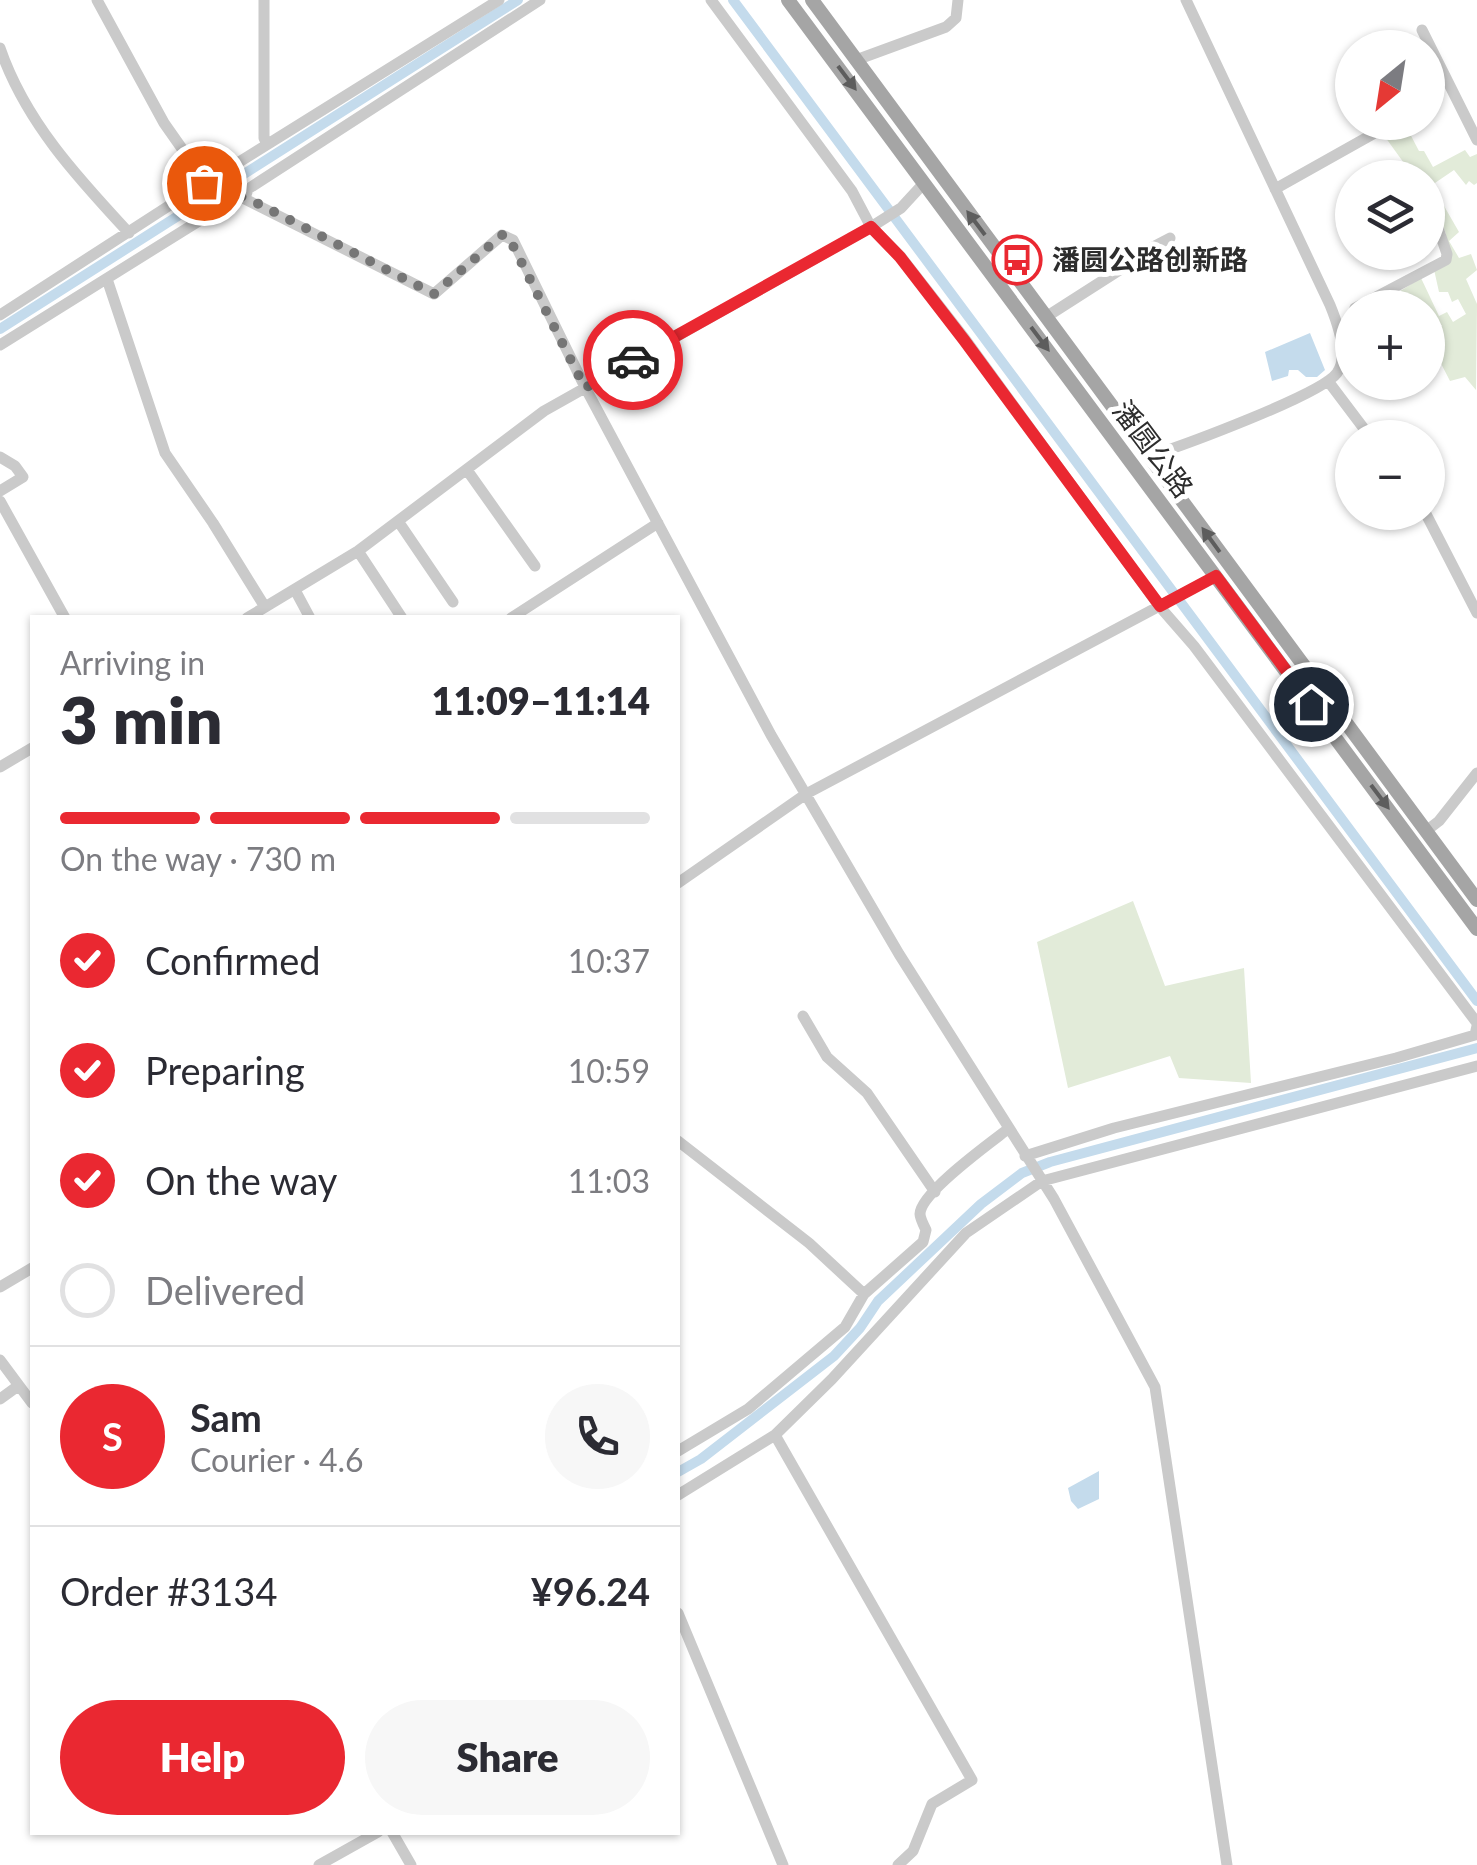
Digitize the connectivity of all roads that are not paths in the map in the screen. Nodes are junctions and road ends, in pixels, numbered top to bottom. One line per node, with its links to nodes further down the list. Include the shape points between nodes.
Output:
1 (97, 0): 17 (street)
2 (264, 0): 15 (street)
3 (499, 0): 15 (street)
4 (540, 0): 19 (street, via 248,189)
5 (712, 0): 21 (street)
6 (788, 0): 16 (main road, 潘圆公路, one-way to 16)
7 (812, 0): 11 (main road, 潘圆公路)
8 (958, 0): 11 (street, via 956,18 946,26)
9 (1186, 0): 18 (street)
10 (0, 48): 22 (street, via 32,118)
11 (856, 60): 28 (main road, 潘圆公路, one-way to 11)
12 (1445, 76): 14 (street)
13 (1363, 140): 18 (street)
14 (1477, 140)
15 (268, 144): 17 (street)
16 (924, 183): 21 (street); 45 (main road, 潘圆公路, one-way to 45)
17 (206, 185): 20 (street); 22 (street)
18 (1274, 189): 29 (street)
19 (244, 198): 20 (street); 33 (street, via 434,294 508,236)
20 (221, 205): 25 (street)
21 (874, 225): 33 (street); 48 (street)
22 (129, 233): 27 (street)
23 (1170, 238): 28 (street)
24 (1427, 270): 26 (street)
25 (108, 279): 30 (street); 49 (street, via 165,454)
26 (1388, 290)
27 (0, 315)
28 (1046, 316): 35 (main road, 潘圆公路)
29 (1335, 318)
30 (0, 345)
31 (1335, 372): 32 (street)
32 (1328, 381): 34 (street); 35 (street)
33 (585, 388): 37 (street); 41 (street)
34 (1357, 420)
35 (1150, 456): 60 (main road, 潘圆公路, one-way to 35)
36 (0, 457): 38 (street, via 22,478)
37 (467, 470): 40 (street); 44 (street)
38 (0, 491)
39 (0, 501): 51 (street)
40 (398, 521): 43 (street); 47 (street)
41 (658, 523): 55 (street); 59 (street)
42 (1434, 530): 50 (street)
43 (358, 551): 46 (street); 54 (street)
44 (535, 566)
45 (1216, 576): 48 (street); 63 (main road, 潘圆公路, one-way to 63)
46 (295, 590): 49 (street); 53 (street)
47 (453, 602)
48 (1162, 606): 59 (street); 65 (street)
49 (265, 607): 52 (street)
50 (1477, 613)
51 (63, 615)
52 (252, 615)
53 (308, 615)
54 (400, 615)
55 (516, 615)
56 (30, 749): 57 (street)
57 (0, 767)
58 (1477, 772): 60 (street)
59 (806, 794): 61 (street); 67 (street)
60 (1426, 831): 62 (main road, 潘圆公路)
61 (680, 881)
62 (1477, 900)
63 (1477, 928)
64 (803, 1016): 71 (street, via 827,1057 867,1093)
65 (1477, 1024): 69 (street, via 1475,1035 1412,1054 1114,1128)
66 (1477, 1066): 70 (street)
67 (1008, 1128): 69 (street); 71 (street)
68 (680, 1143): 74 (street)
69 (1026, 1157): 70 (street)
70 (1040, 1179): 79 (street, via 966,1233); 89 (street, via 1155,1387)
71 (935, 1192): 74 (street, via 920,1211 923,1242)
72 (30, 1269): 73 (street)
73 (0, 1287)
74 (864, 1294): 80 (street, via 845,1327 748,1409)
75 (0, 1360): 76 (street)
76 (18, 1386): 77 (street); 78 (street)
77 (0, 1399)
78 (30, 1401)
79 (775, 1435): 81 (street); 88 (street, via 972,1780 932,1804 914,1850)
80 (680, 1450)
81 (680, 1493)
82 (680, 1618): 87 (street)
83 (373, 1835): 85 (street)
84 (394, 1835): 86 (street)
85 (319, 1865)
86 (411, 1865)
87 (783, 1865)
88 (898, 1865)
89 (1228, 1865)

